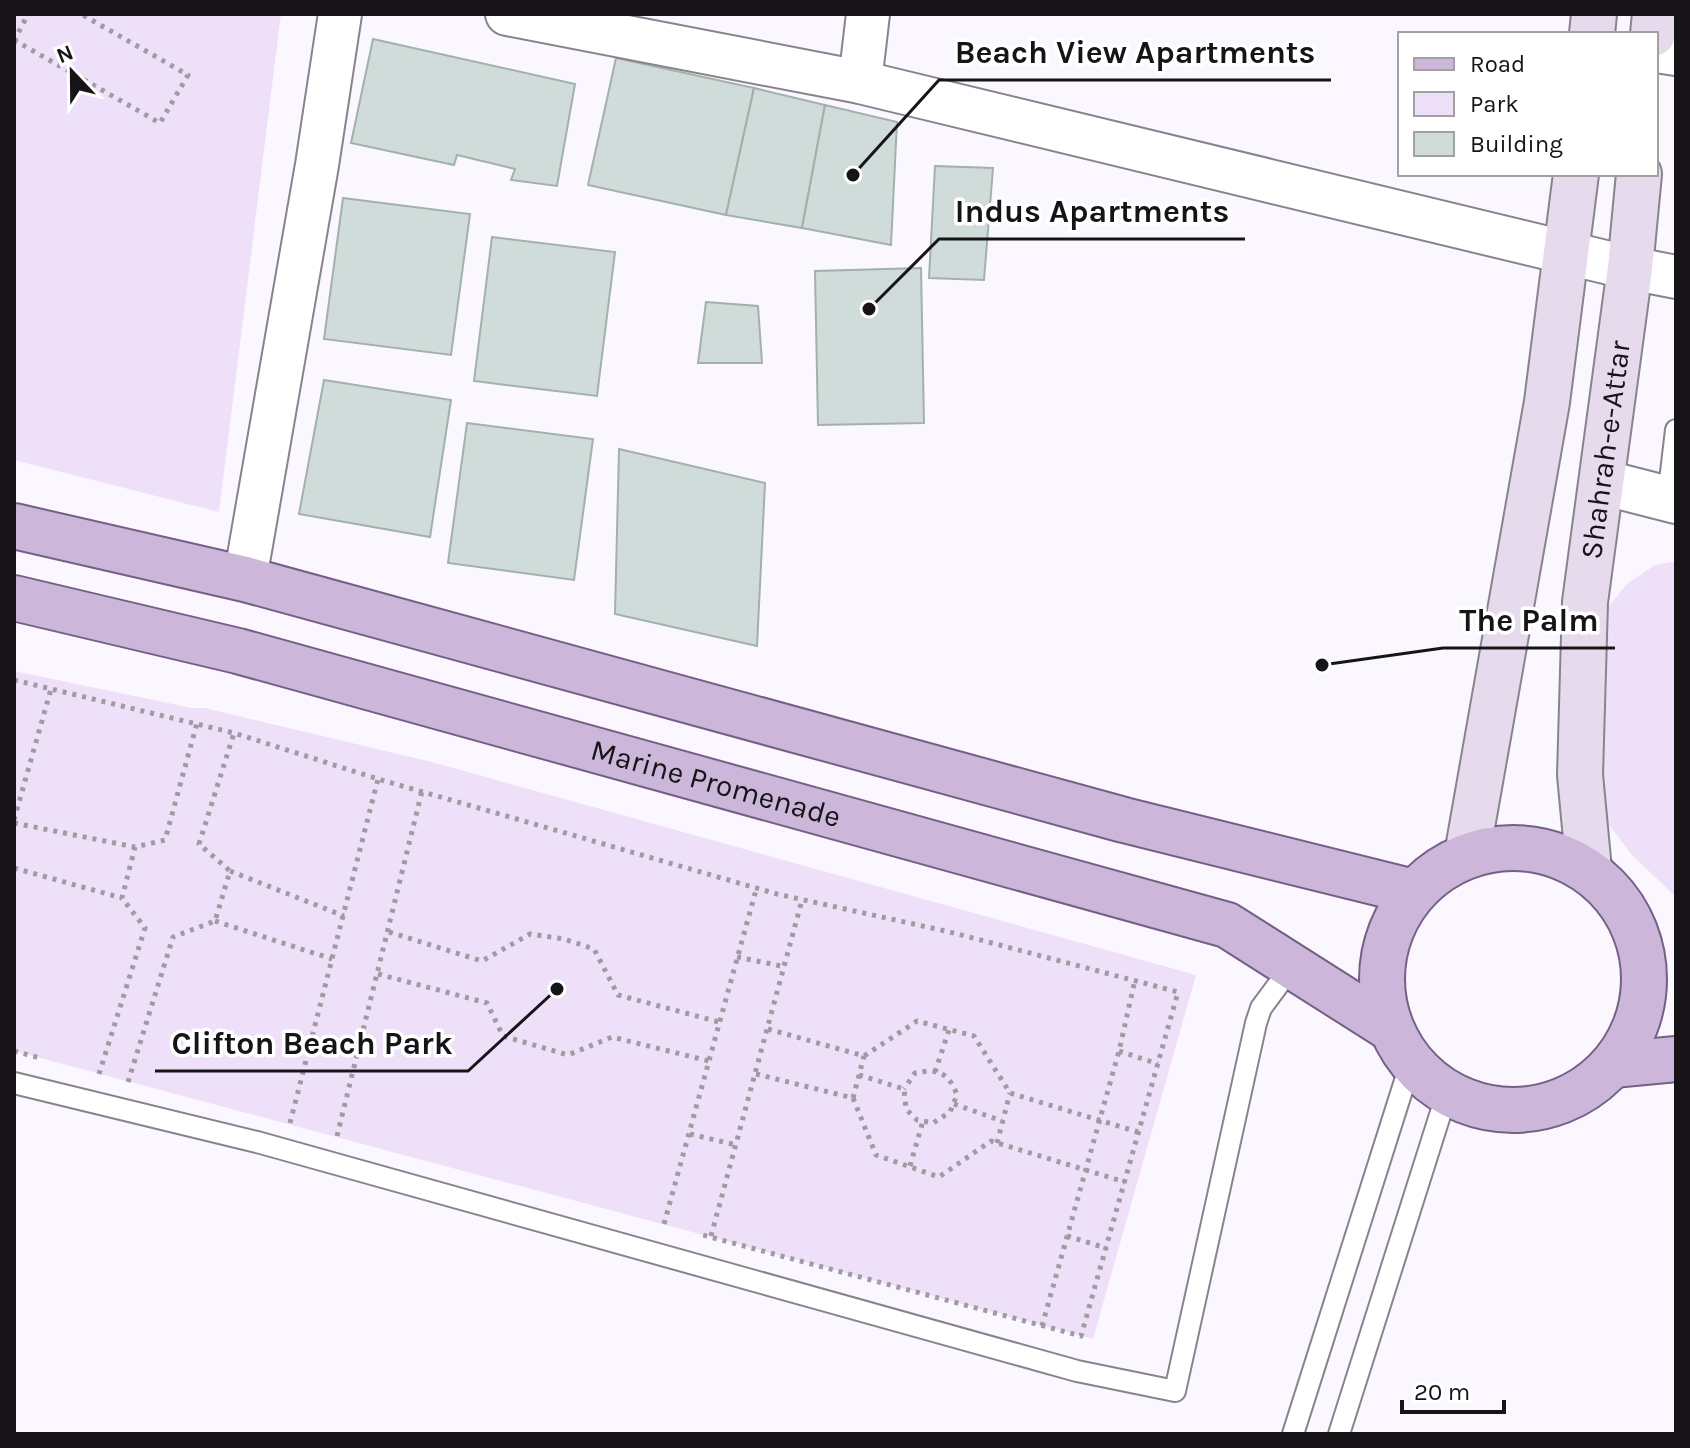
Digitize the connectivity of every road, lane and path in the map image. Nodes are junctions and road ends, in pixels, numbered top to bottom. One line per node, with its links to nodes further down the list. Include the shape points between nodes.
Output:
1 (28, 14): 6 (path)
2 (81, 14): 6 (path, via 188,75 160,123)
3 (340, 14): 17 (street)
4 (507, 14): 7 (street)
5 (868, 14): 7 (street)
6 (14, 41)
7 (860, 82): 10 (street)
8 (1576, 176): 10 (main road)
9 (1639, 176): 11 (main road, Shahrah-e-Attar)
10 (1566, 253): 11 (street); 27 (main road, via 1547,402)
11 (1630, 268): 12 (street); 14 (main road, Shahrah-e-Attar)
12 (1676, 277)
13 (1676, 430): 15 (lane)
14 (1602, 482): 15 (street); 29 (main road, Shahrah-e-Attar, via 1585,617 1580,775)
15 (1672, 499)
16 (14, 526): 17 (main road)
17 (245, 579): 32 (main road, via 1140,824)
18 (14, 598): 41 (main road, Marine Promenade, via 238,651 1227,925)
19 (14, 680): 20 (path)
20 (51, 689): 21 (path); 25 (path)
21 (198, 723): 22 (path); 26 (path, via 165,840)
22 (234, 733): 23 (path); 30 (path, via 199,844)
23 (378, 779): 24 (path); 35 (path)
24 (422, 791): 34 (path); 37 (path)
25 (14, 822): 26 (path)
26 (135, 847): 33 (path)
27 (1467, 855): 29 (main road, via 1508,847 1551,852); 32 (main road, via 1438,870)
28 (14, 868): 33 (path)
29 (1589, 870): 38 (main road)
30 (230, 871): 35 (path); 36 (path)
31 (756, 890): 39 (path)
32 (1414, 892): 48 (main road, via 1394,922 1383,957 1382,993)
33 (122, 898): 56 (path, via 145,928)
34 (802, 900): 42 (path); 44 (path)
35 (344, 916): 40 (path)
36 (215, 921): 40 (path); 59 (path, via 173,937)
37 (389, 932): 43 (path); 45 (path, via 482,961 530,934 564,939 594,949 618,995)
38 (1656, 936): 54 (main road, via 1645,964 1644,1000 1633,1035)
39 (737, 957): 42 (path); 45 (path)
40 (332, 959): 69 (path)
41 (1292, 966): 48 (main road, Marine Promenade); 60 (lane, via 1256,1023 1175,1391 1077,1371 257,1142)
42 (786, 967): 46 (path)
43 (378, 974): 52 (path, via 487,1003 503,1036 568,1055 612,1037); 72 (path)
44 (1135, 980): 49 (path); 53 (path, via 1178,992)
45 (719, 1022): 52 (path)
46 (768, 1029): 50 (path); 57 (path)
47 (949, 1030): 50 (path, via 917,1021); 55 (path); 62 (path, via 974,1036)
48 (1401, 1045): 63 (main road, via 1427,1079); 84 (lane)
49 (1119, 1051): 53 (path); 68 (path)
50 (864, 1056): 58 (path)
51 (1676, 1059): 54 (main road)
52 (709, 1061): 71 (path)
53 (1158, 1064): 70 (path)
54 (1613, 1065): 63 (main road, via 1584,1090 1549,1105 1511,1110)
55 (935, 1072): 61 (path, via 915,1073); 65 (path, via 952,1080)
56 (99, 1074)
57 (756, 1074): 64 (path); 74 (path)
58 (859, 1075): 61 (path); 64 (path)
59 (128, 1082)
60 (14, 1083)
61 (904, 1089): 66 (path, via 906,1109)
62 (1010, 1093): 68 (path); 73 (path)
63 (1447, 1093): 85 (lane)
64 (853, 1098): 75 (path, via 876,1155)
65 (954, 1104): 66 (path, via 933,1123); 67 (path)
66 (923, 1121): 75 (path)
67 (1002, 1121)
68 (1100, 1121): 70 (path); 76 (path)
69 (290, 1124)
70 (1139, 1132): 77 (path)
71 (690, 1134): 74 (path); 78 (path)
72 (337, 1136)
73 (997, 1143): 75 (path, via 991,1141 939,1177); 76 (path)
74 (736, 1145): 79 (path)
75 (910, 1167)
76 (1086, 1170): 77 (path); 80 (path)
77 (1125, 1182): 81 (path)
78 (664, 1224)
79 (711, 1236)
80 (1067, 1236): 81 (path); 82 (path)
81 (1106, 1248): 83 (path)
82 (1042, 1326)
83 (1081, 1336)
84 (1293, 1434)
85 (1339, 1434)

